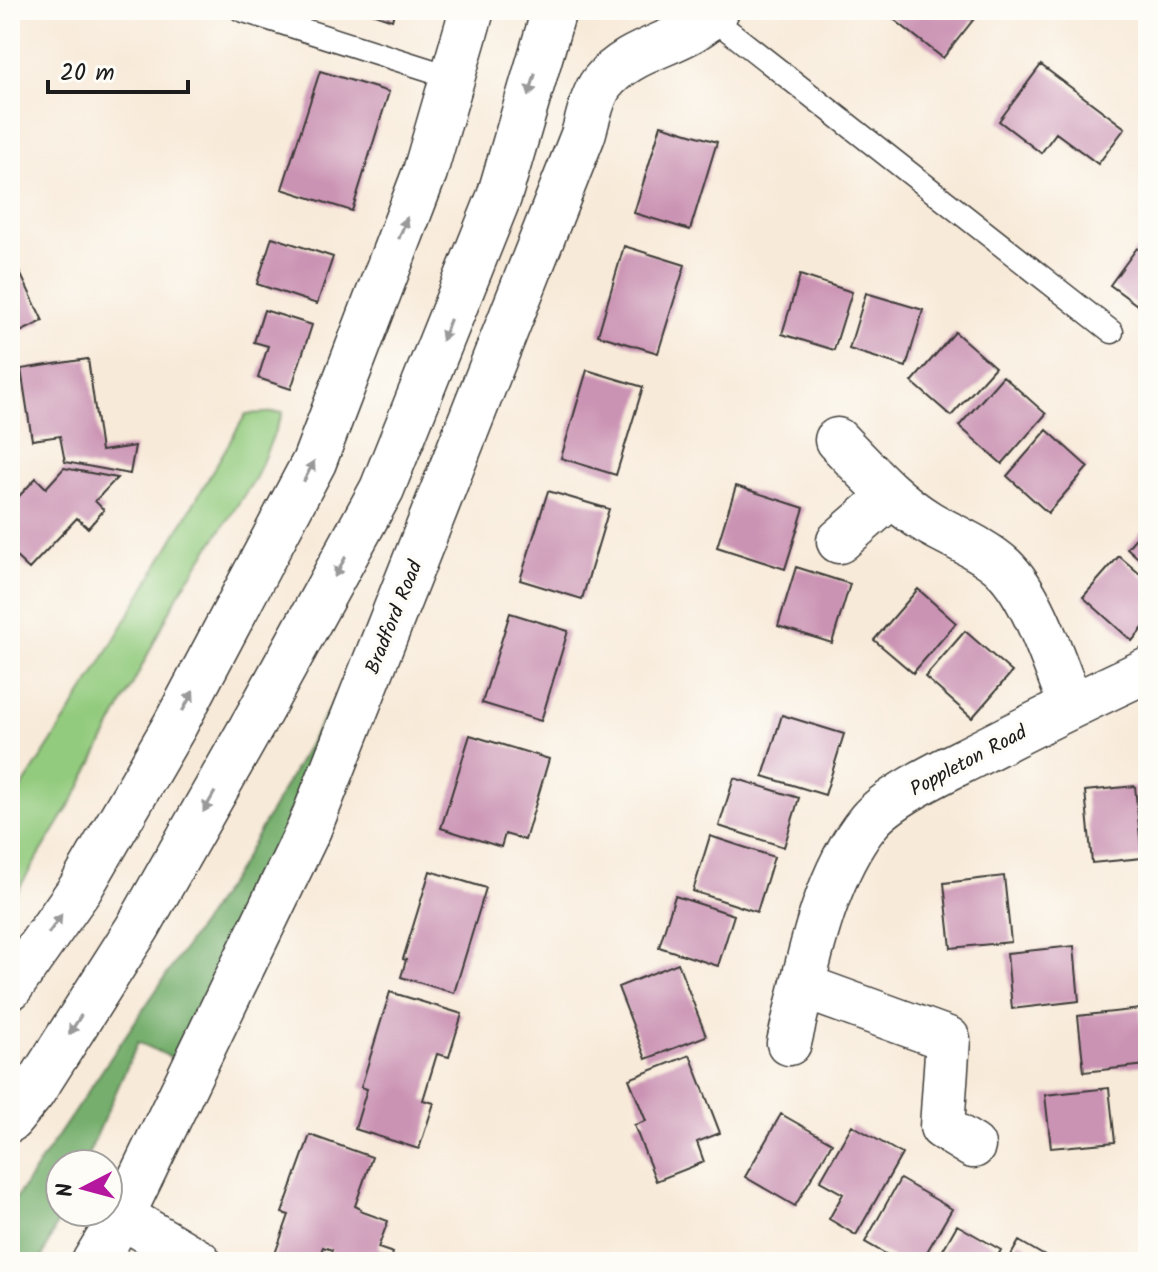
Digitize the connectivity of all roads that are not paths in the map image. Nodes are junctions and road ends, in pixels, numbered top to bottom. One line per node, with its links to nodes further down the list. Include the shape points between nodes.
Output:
1 (241, 10): 5 (lane)
2 (472, 10): 5 (street)
3 (554, 10): 15 (street, one-way to 15, via 499,197 382,489 138,927)
4 (714, 13): 6 (lane); 17 (street, Bradford Road, via 667,43 626,59 600,84 309,829)
5 (452, 77): 13 (street, one-way to 5, via 80,889 175,725 314,462 425,172)
6 (1112, 332)
7 (837, 440): 8 (street)
8 (891, 496): 9 (street); 11 (street, via 1004,568 1030,605)
9 (839, 541)
10 (1148, 670): 11 (street, Poppleton Road)
11 (1071, 705): 12 (street, Poppleton Road, via 915,786 870,819 842,863)
12 (802, 986): 14 (street, Poppleton Road); 16 (street, via 948,1039 942,1127)
13 (10, 988)
14 (789, 1043)
15 (10, 1120)
16 (973, 1146)
17 (124, 1212)
18 (124, 1217): 21 (street)
19 (115, 1228): 20 (street, Bradford Road)
20 (94, 1262)
21 (199, 1262)

